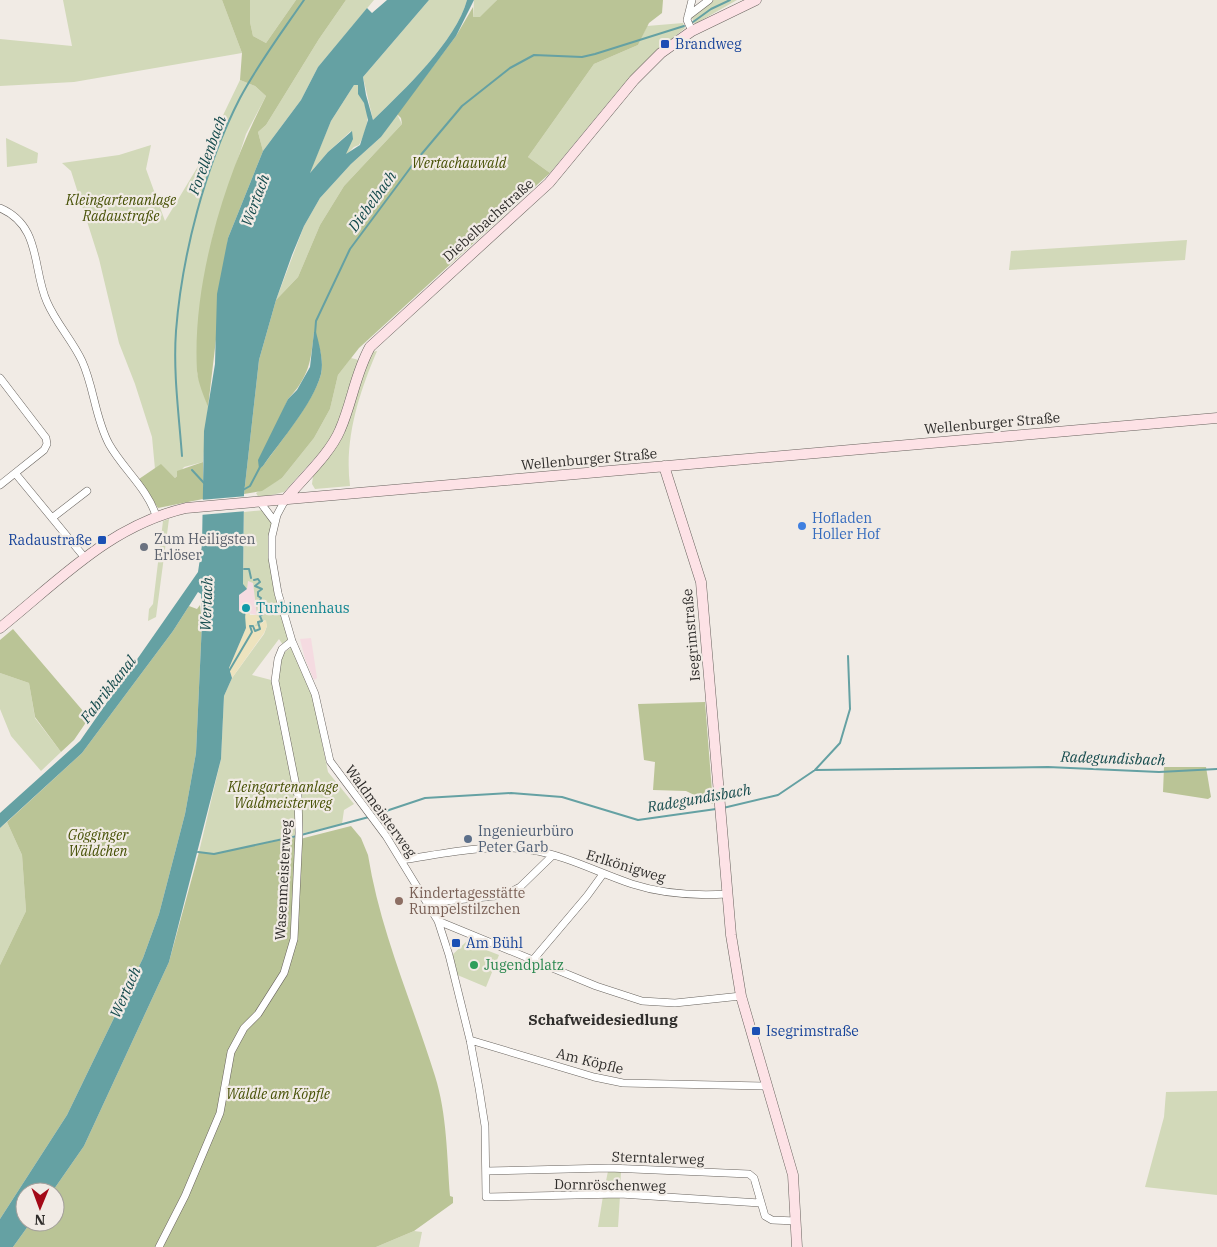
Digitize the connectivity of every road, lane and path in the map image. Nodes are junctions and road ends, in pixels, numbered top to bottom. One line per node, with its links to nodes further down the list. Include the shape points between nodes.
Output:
1 (692, 0): 4 (street)
2 (709, 0): 4 (street)
3 (756, 0): 5 (street, Diebelbachstraße)
4 (688, 16): 5 (street)
5 (692, 31): 11 (street, Diebelbachstraße, via 662,53 634,80 550,183 370,347 356,377 340,433)
6 (0, 208): 17 (street, via 18,221 32,242 45,299 82,362 103,431 152,503)
7 (0, 378): 10 (street, via 46,438 47,444)
8 (1217, 418): 9 (street, Wellenburger Straße)
9 (664, 466): 14 (street, Wellenburger Straße); 26 (street, Isegrimstraße, via 701,582)
10 (15, 473): 12 (street); 18 (street)
11 (303, 477): 14 (street); 15 (street, Diebelbachstraße)
12 (0, 485)
13 (87, 491): 18 (street)
14 (315, 497): 15 (street, Wellenburger Straße)
15 (285, 500): 16 (street, Wellenburger Straße); 19 (street, Waldmeisterweg)
16 (260, 502): 17 (street, Wellenburger Straße, via 194,507); 19 (street)
17 (156, 516): 20 (street, Wellenburger Straße, via 118,534)
18 (52, 518): 20 (street)
19 (275, 522): 22 (street, Waldmeisterweg, via 272,558)
20 (85, 558): 21 (street, Wellenburger Straße)
21 (0, 627)
22 (292, 641): 24 (street, Waldmeisterweg, via 315,694 330,761); 36 (street, Wasenmeisterweg, via 280,654 275,681 298,796 294,939 284,973 258,1014 244,1028 231,1052 220,1113 185,1196)
23 (552, 856): 24 (street, Erlkönigweg, via 533,850 497,848); 25 (street, Erlkönigweg); 27 (street, via 514,892)
24 (401, 860): 27 (street, Waldmeisterweg)
25 (603, 874): 26 (street, Erlkönigweg, via 659,891); 29 (street)
26 (727, 894): 30 (street, Isegrimstraße)
27 (427, 903): 28 (street, Waldmeisterweg)
28 (438, 921): 29 (street); 31 (street, Waldmeisterweg)
29 (532, 961): 30 (street, via 614,993 658,1004)
30 (741, 996): 32 (street, Isegrimstraße)
31 (470, 1040): 32 (street, Am Köpfle, via 623,1083); 33 (street, Waldmeisterweg, via 485,1126)
32 (767, 1086): 35 (street, Isegrimstraße, via 793,1175)
33 (486, 1171): 34 (street, Sterntalerweg, via 610,1168 749,1174 754,1178); 34 (street, Dornröschenweg, via 486,1197 620,1194)
34 (760, 1203): 35 (street, via 768,1218)
35 (796, 1221): 37 (street, Isegrimstraße)
36 (159, 1247)
37 (797, 1247)

